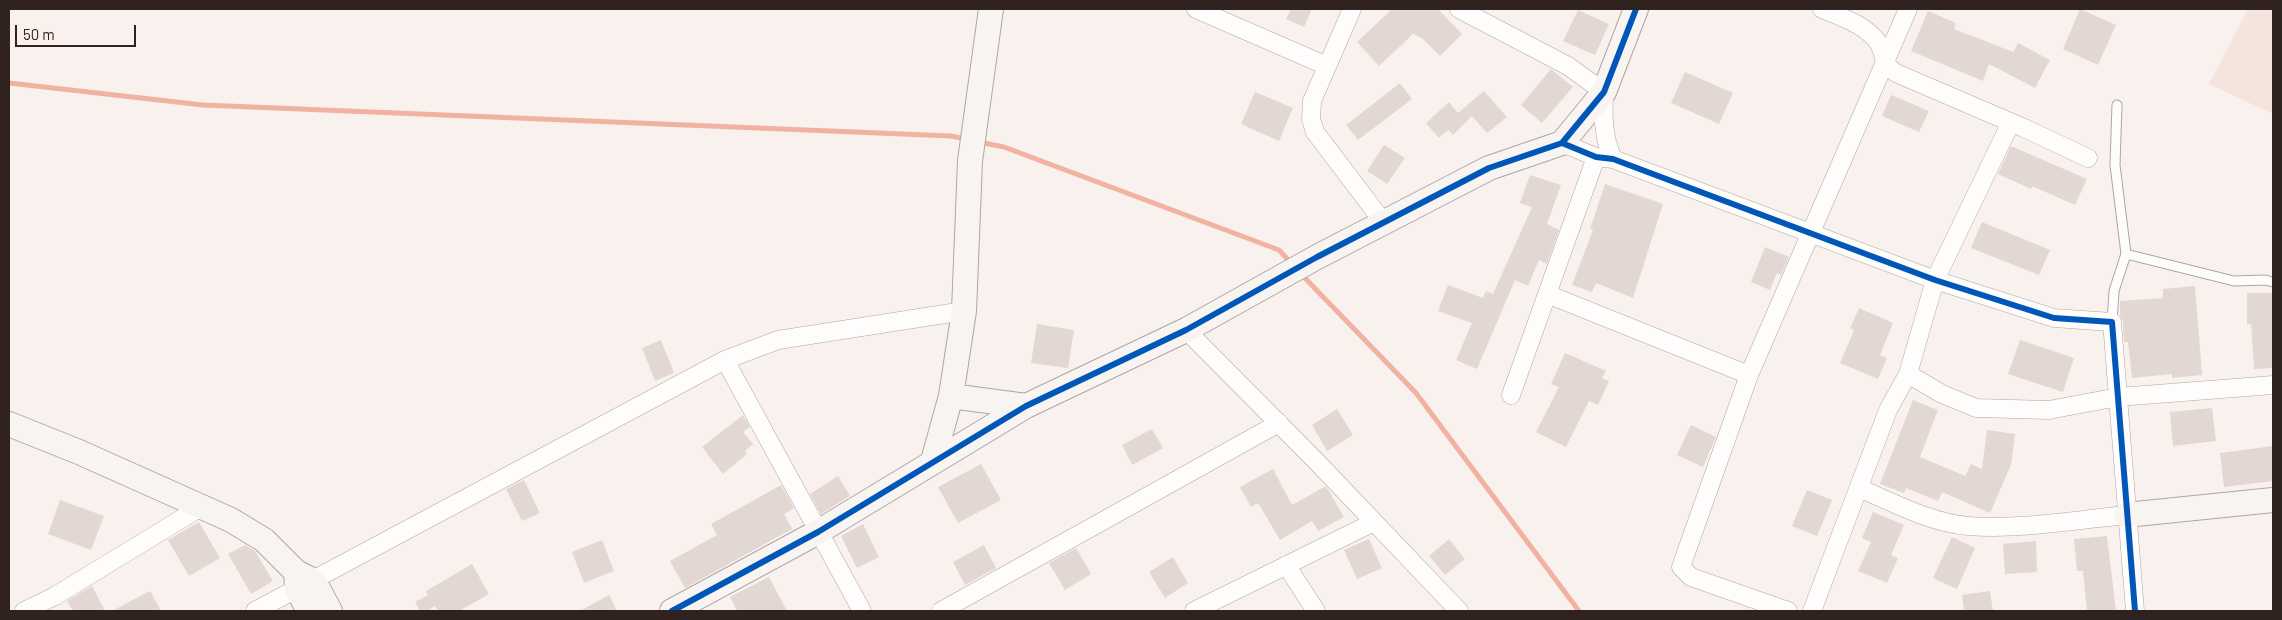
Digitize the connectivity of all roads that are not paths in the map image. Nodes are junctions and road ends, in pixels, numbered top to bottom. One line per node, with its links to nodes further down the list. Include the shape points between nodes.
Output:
1 (991, 9): 23 (street, via 970,162)
2 (1196, 9): 8 (street)
3 (1352, 9): 10 (street)
4 (1459, 9): 11 (street, via 1568,66)
5 (1636, 9): 11 (street)
6 (1822, 9): 9 (street, via 1860,26 1879,44)
7 (1908, 9): 9 (street)
8 (1218, 13): 10 (street)
9 (1885, 65): 13 (street, via 1896,73); 18 (street)
10 (1327, 66): 17 (street, via 1312,101 1314,132)
11 (1604, 92): 14 (street); 15 (street)
12 (2117, 105): 19 (lane, via 2116,164)
13 (2011, 122): 16 (street); 20 (street)
14 (1562, 143): 15 (street); 17 (street, via 1489,168)
15 (1605, 158): 18 (street); 22 (street)
16 (2088, 158)
17 (1384, 223): 25 (street)
18 (1809, 233): 20 (street); 28 (street)
19 (2126, 254): 21 (lane, via 2234,281); 24 (lane, via 2114,291)
20 (1935, 280): 24 (street, via 2054,318); 27 (street)
21 (2273, 282)
22 (1548, 294): 28 (street); 30 (street)
23 (964, 311): 26 (street, via 778,340); 31 (street)
24 (2112, 322): 32 (street)
25 (1186, 330): 33 (street); 34 (street)
26 (725, 360): 42 (street); 44 (street)
27 (1908, 374): 32 (street, via 1942,394 1976,408 2049,410); 37 (street, via 1888,410)
28 (1749, 375): 55 (street, via 1681,567 1691,576)
29 (2273, 385): 32 (street)
30 (1511, 395)
31 (951, 396): 33 (street); 36 (street)
32 (2118, 397): 40 (street)
33 (1026, 406): 36 (street)
34 (1279, 423): 41 (street); 51 (street)
35 (9, 424): 39 (street)
36 (933, 461): 42 (street)
37 (1860, 488): 40 (street, via 1921,514 1968,526); 56 (street)
38 (2273, 500): 40 (street)
39 (201, 508): 44 (street, via 231,520 264,540); 45 (street, via 55,596)
40 (2126, 515): 57 (street)
41 (1374, 522): 43 (street); 54 (street)
42 (818, 532): 49 (street); 50 (street)
43 (1286, 565): 52 (street); 53 (street)
44 (302, 581): 46 (street); 47 (street); 48 (street)
45 (24, 611)
46 (255, 611)
47 (309, 611)
48 (330, 611)
49 (672, 611)
50 (862, 611)
51 (941, 611)
52 (1194, 611)
53 (1316, 611)
54 (1459, 611)
55 (1788, 611)
56 (1812, 611)
57 (2135, 611)

